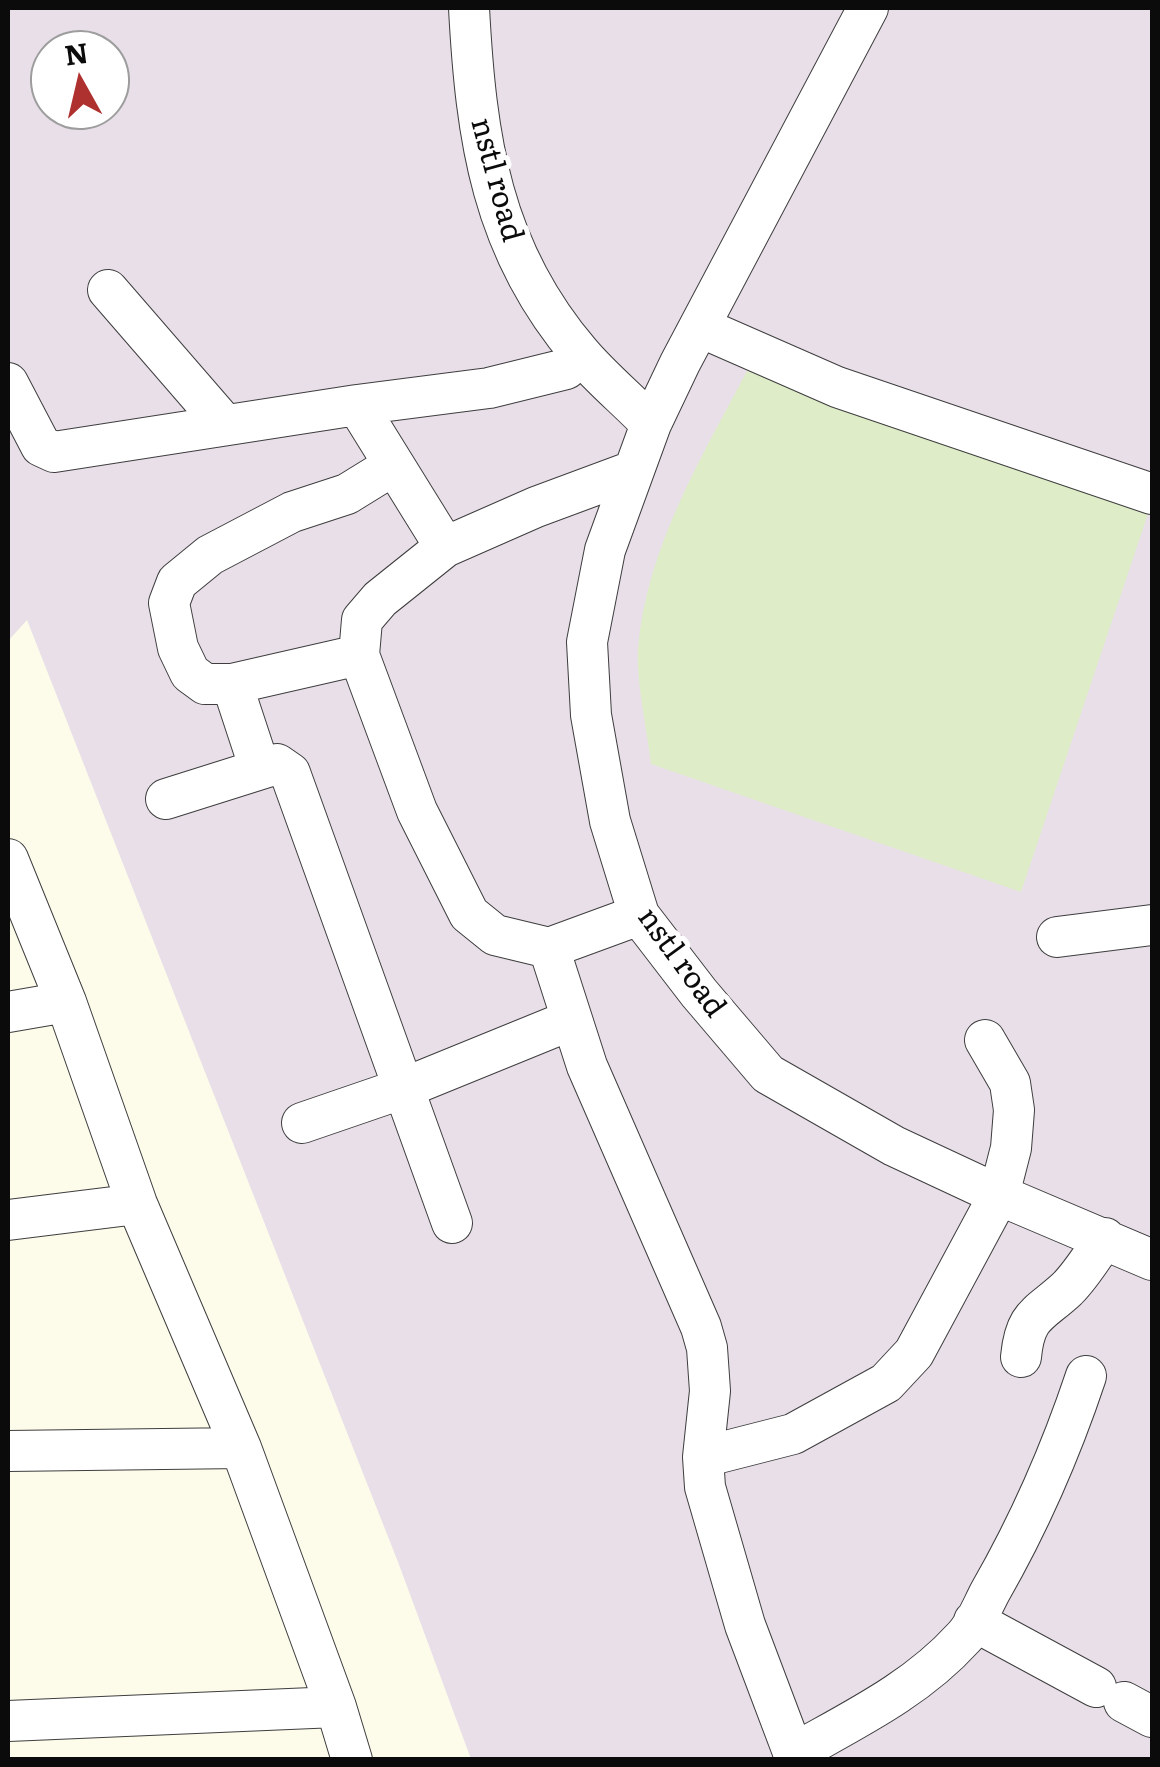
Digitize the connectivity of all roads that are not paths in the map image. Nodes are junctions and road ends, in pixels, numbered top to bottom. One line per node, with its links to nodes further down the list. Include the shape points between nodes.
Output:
1 (468, 8): 5 (street, nstl road, via 474,95 491,186 520,267)
2 (868, 8): 4 (street, nstl road)
3 (108, 290): 9 (street)
4 (700, 326): 8 (street, nstl road); 12 (street, via 837,386)
5 (580, 353): 7 (street, via 549,375); 8 (street, nstl road)
6 (8, 383): 9 (street, via 49,451)
7 (357, 405): 9 (street); 10 (street)
8 (651, 424): 11 (street, nstl road)
9 (225, 425)
10 (394, 465): 13 (street); 15 (street, via 348,494 252,531 177,582 170,617 190,673 205,684)
11 (633, 470): 13 (street); 19 (street, nstl road, via 605,550 587,642 610,821)
12 (1152, 494)
13 (445, 547): 14 (street, via 362,620)
14 (359, 655): 15 (street); 22 (street, via 417,811 469,914 495,935)
15 (232, 684): 16 (street)
16 (260, 770): 17 (street); 27 (street, via 277,764 290,774)
17 (166, 799)
18 (8, 859): 23 (street)
19 (640, 915): 22 (street); 29 (street, nstl road, via 768,1074)
20 (1152, 925): 21 (street)
21 (1058, 938)
22 (549, 948): 25 (street)
23 (66, 1002): 24 (street); 30 (street)
24 (8, 1012)
25 (572, 1020): 27 (street); 39 (street, via 701,1327 710,1391)
26 (986, 1040): 29 (street, via 1010,1083 1014,1110)
27 (404, 1088): 28 (street); 32 (street)
28 (302, 1123)
29 (998, 1196): 33 (street, nstl road); 39 (street, via 914,1353 886,1384 793,1434)
30 (137, 1204): 31 (street); 37 (street)
31 (8, 1220)
32 (452, 1222)
33 (1105, 1238): 34 (street, nstl road); 35 (street, via 1067,1289 1034,1314)
34 (1152, 1260)
35 (1021, 1357)
36 (1086, 1376): 40 (street, via 1066,1436)
37 (241, 1448): 38 (street); 42 (street)
38 (8, 1451)
39 (703, 1457): 44 (street, via 704,1486 745,1624)
40 (974, 1621): 41 (street); 44 (street, via 929,1671)
41 (1124, 1702)
42 (336, 1706): 43 (street); 45 (street)
43 (8, 1721)
44 (795, 1757)
45 (352, 1760)

